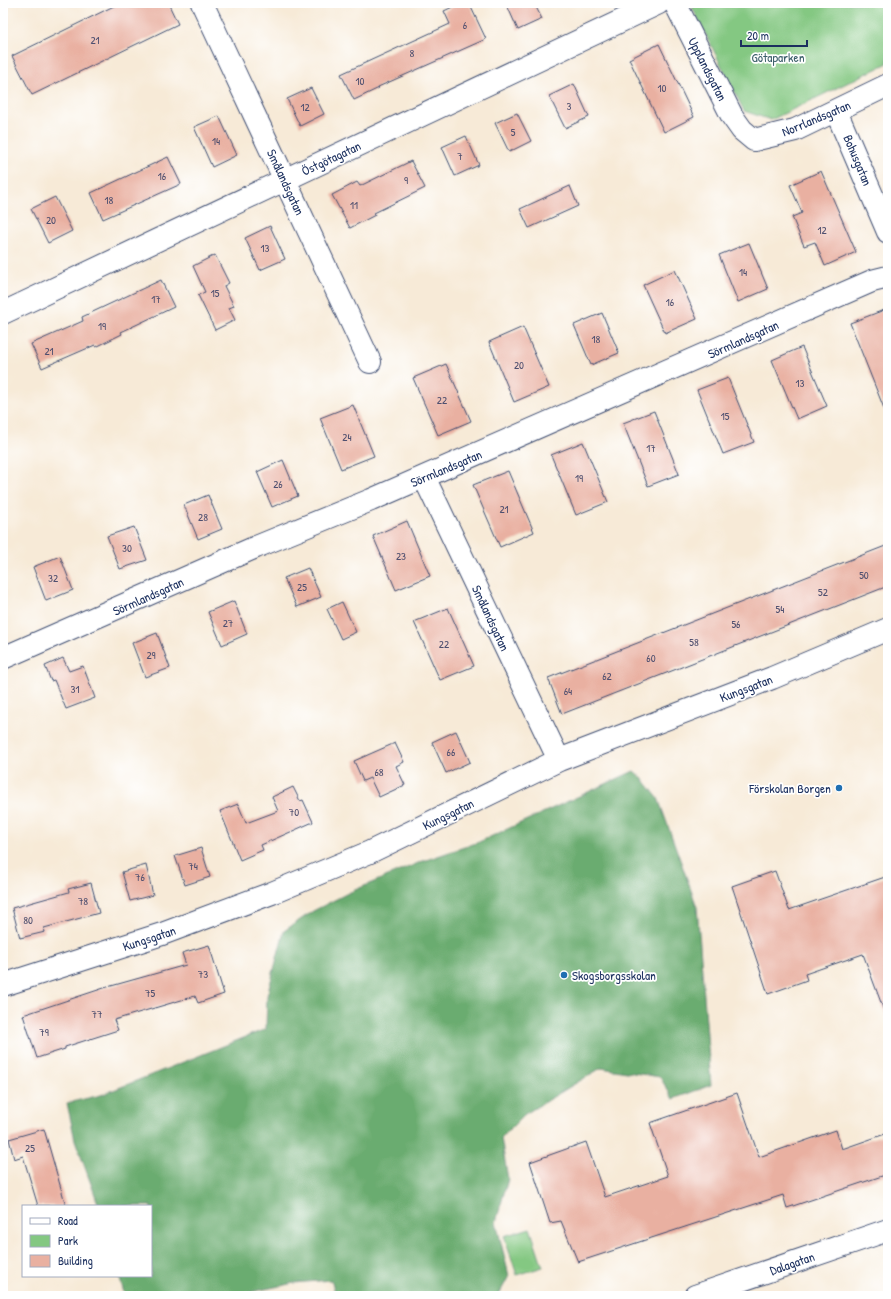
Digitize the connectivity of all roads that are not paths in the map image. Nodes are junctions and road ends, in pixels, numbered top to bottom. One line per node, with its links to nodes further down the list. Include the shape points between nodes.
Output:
1 (202, 3): 7 (street, Smålandsgatan)
2 (659, 3): 7 (street, Östgötagatan)
3 (675, 3): 6 (street, Upplandsgatan, via 732,116)
4 (888, 85): 5 (street, Norrlandsgatan)
5 (836, 111): 6 (street, Norrlandsgatan, via 795,130 772,137 754,140); 8 (street, Bohusgatan)
6 (744, 132)
7 (285, 180): 10 (street, Östgötagatan); 11 (street, Smålandsgatan)
8 (888, 232)
9 (888, 277): 12 (street, Sörmlandsgatan, via 872,281)
10 (3, 313)
11 (370, 362)
12 (424, 477): 14 (street, Sörmlandsgatan, via 256,547); 15 (street, Smålandsgatan)
13 (888, 629): 15 (street, Kungsgatan, via 772,678)
14 (3, 658)
15 (559, 760): 16 (street, Kungsgatan, via 370,852 272,893 162,934)
16 (3, 985)
17 (888, 1230): 18 (street, Dalagatan)
18 (741, 1289): 19 (street, Dalagatan)
19 (695, 1296)

